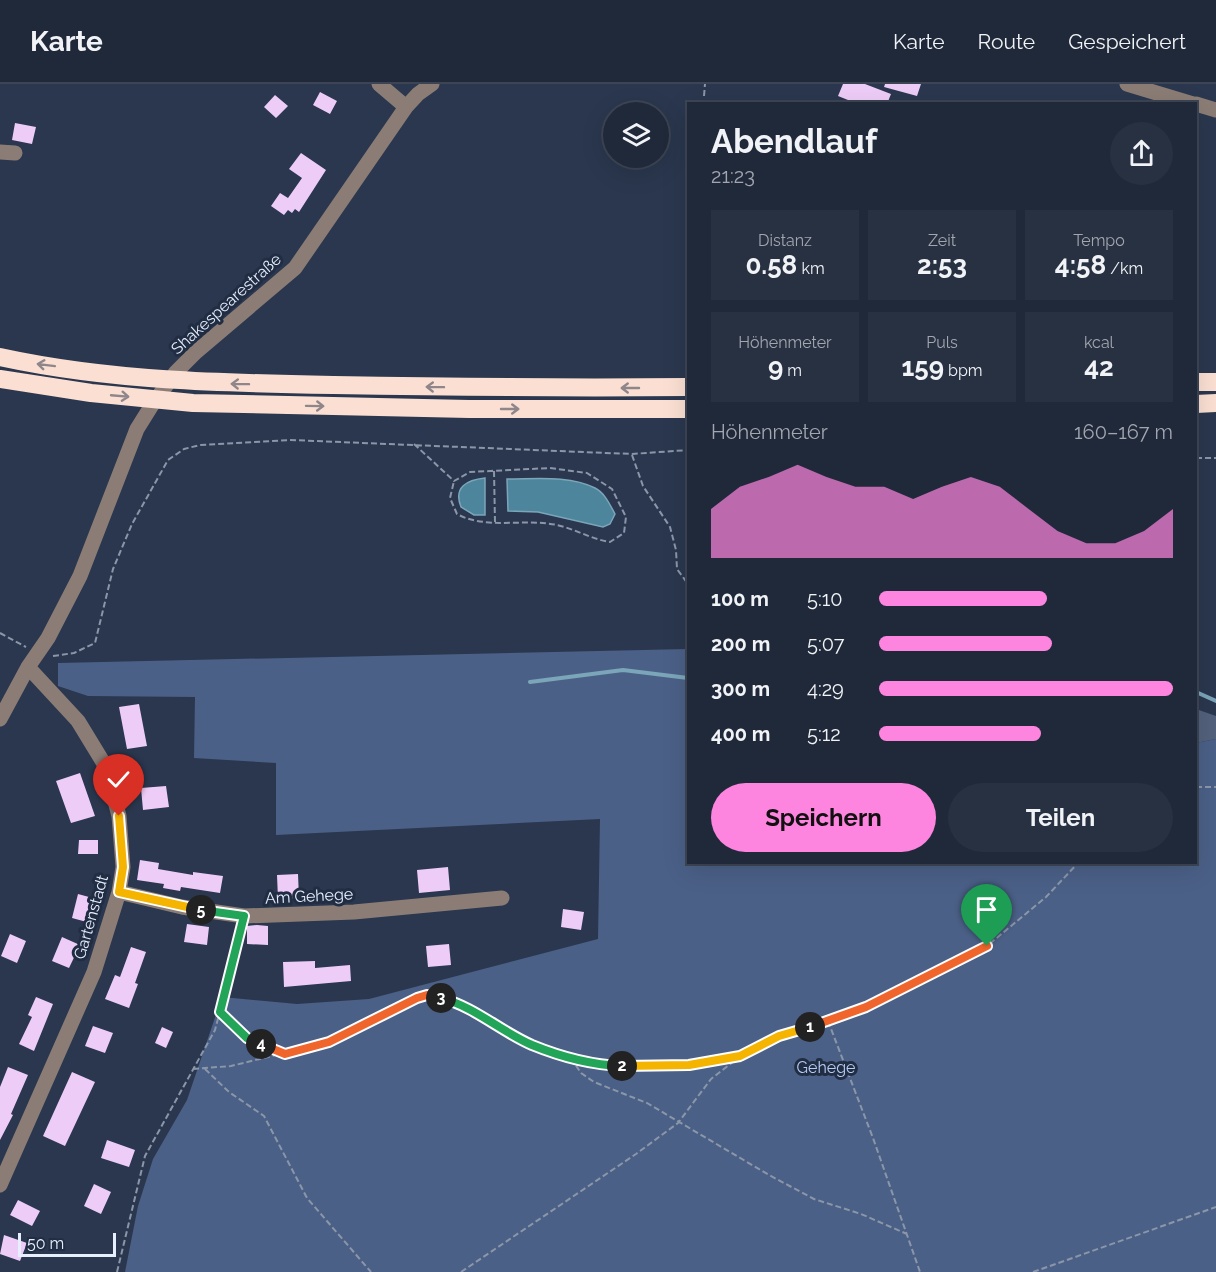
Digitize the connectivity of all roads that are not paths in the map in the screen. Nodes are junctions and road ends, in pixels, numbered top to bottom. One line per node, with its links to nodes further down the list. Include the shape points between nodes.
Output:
1 (379, 84): 6 (street)
2 (432, 84): 6 (street, Shakespearestraße)
3 (1127, 84): 4 (street)
4 (1187, 102)
5 (1197, 105): 7 (street)
6 (406, 106): 16 (street, Shakespearestraße, via 295,268 176,372 138,429 80,576)
7 (1216, 110)
8 (0, 357): 12 (highway, one-way to 8, via 224,383 118,375)
9 (0, 379): 15 (highway, one-way to 15, via 193,403)
10 (1197, 382): 11 (highway)
11 (1216, 382)
12 (687, 387)
13 (1216, 403): 14 (highway)
14 (1197, 404)
15 (687, 409)
16 (28, 667): 17 (street, Shakespearestraße); 18 (street, Gartenstadt, via 78,721 106,767 119,816 123,867)
17 (0, 719)
18 (119, 892): 19 (street, Am Gehege, via 244,916 354,912); 20 (street, Gartenstadt, via 94,972)
19 (502, 898)
20 (0, 1185)

